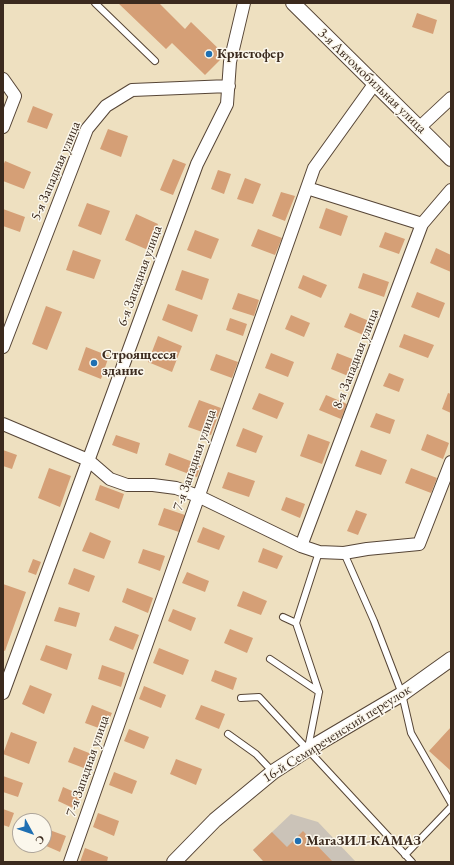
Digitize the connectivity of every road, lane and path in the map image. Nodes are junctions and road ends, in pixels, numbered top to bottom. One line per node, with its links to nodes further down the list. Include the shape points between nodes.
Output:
1 (95, 3): 4 (lane)
2 (244, 3): 7 (street, 6-я Западная улица, via 230,62)
3 (293, 3): 6 (street, 3-я Автомобильная улица)
4 (155, 61)
5 (3, 79): 9 (street, via 15,96)
6 (375, 83): 10 (street, 3-я Автомобильная улица); 12 (street, 7-я Западная улица, via 314,168)
7 (229, 86): 15 (street, 5-я Западная улица, via 132,90 106,106 87,129); 17 (street, 6-я Западная улица, via 228,104 197,164)
8 (451, 98): 10 (street)
9 (3, 127)
10 (420, 127): 11 (street, 3-я Автомобильная улица)
11 (451, 158)
12 (307, 188): 14 (street); 19 (street, 7-я Западная улица)
13 (451, 190): 14 (street, 8-я Западная улица)
14 (422, 224): 20 (street, 8-я Западная улица)
15 (3, 347)
16 (3, 424): 17 (street)
17 (88, 460): 19 (street, via 110,479 127,485 176,488); 28 (street, 6-я Западная улица)
18 (451, 462): 22 (street, via 419,544)
19 (198, 496): 20 (street); 37 (street, 7-я Западная улица)
20 (301, 546): 21 (street)
21 (319, 552): 22 (street); 24 (lane)
22 (344, 553): 29 (lane)
23 (283, 617): 24 (lane)
24 (296, 623): 27 (lane)
25 (451, 659): 29 (street, 16-й Семиреченский переулок)
26 (270, 660): 27 (lane)
27 (319, 692): 32 (lane)
28 (3, 693)
29 (402, 694): 32 (street, 16-й Семиреченский переулок); 34 (lane, via 411,733)
30 (242, 698): 32 (lane, via 259,697)
31 (228, 734): 33 (lane, via 256,754)
32 (307, 750): 33 (street, 16-й Семиреченский переулок); 36 (lane)
33 (273, 772): 38 (street, 16-й Семиреченский переулок, via 215,820)
34 (451, 803)
35 (451, 807): 36 (lane)
36 (405, 855): 39 (lane)
37 (70, 862)
38 (174, 862)
39 (412, 862)

